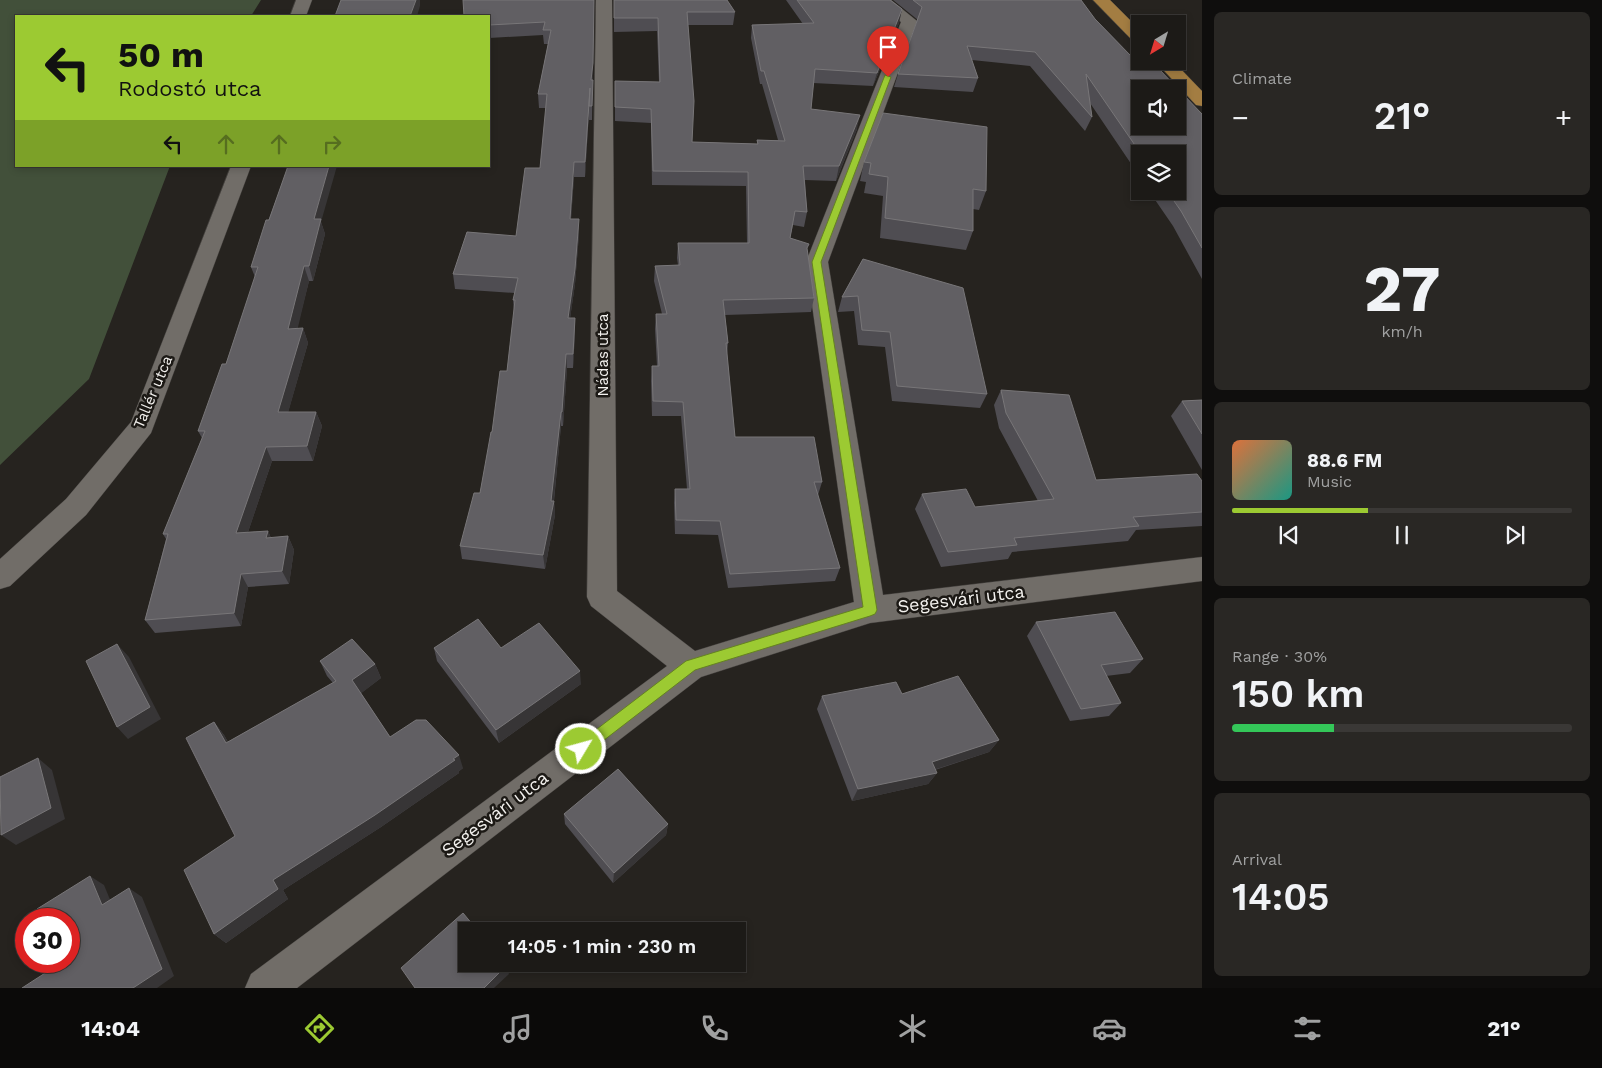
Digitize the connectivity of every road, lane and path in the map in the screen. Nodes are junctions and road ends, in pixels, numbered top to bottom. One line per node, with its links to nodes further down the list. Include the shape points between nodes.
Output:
1 (304, 0): 5 (street)
2 (604, 0): 13 (street, Nádas utca, via 602,597)
3 (881, 0): 12 (street, via 909,21 817,262)
4 (1101, 0): 6 (main road)
5 (298, 15)
6 (1131, 30)
7 (1171, 70): 8 (main road)
8 (1202, 101)
9 (241, 167): 11 (street, Tallér utca, via 142,426 76,507)
10 (1202, 569): 12 (street, Segesvári utca)
11 (0, 577)
12 (870, 610): 13 (street, Segesvári utca)
13 (691, 666): 14 (street, Segesvári utca)
14 (265, 988)

